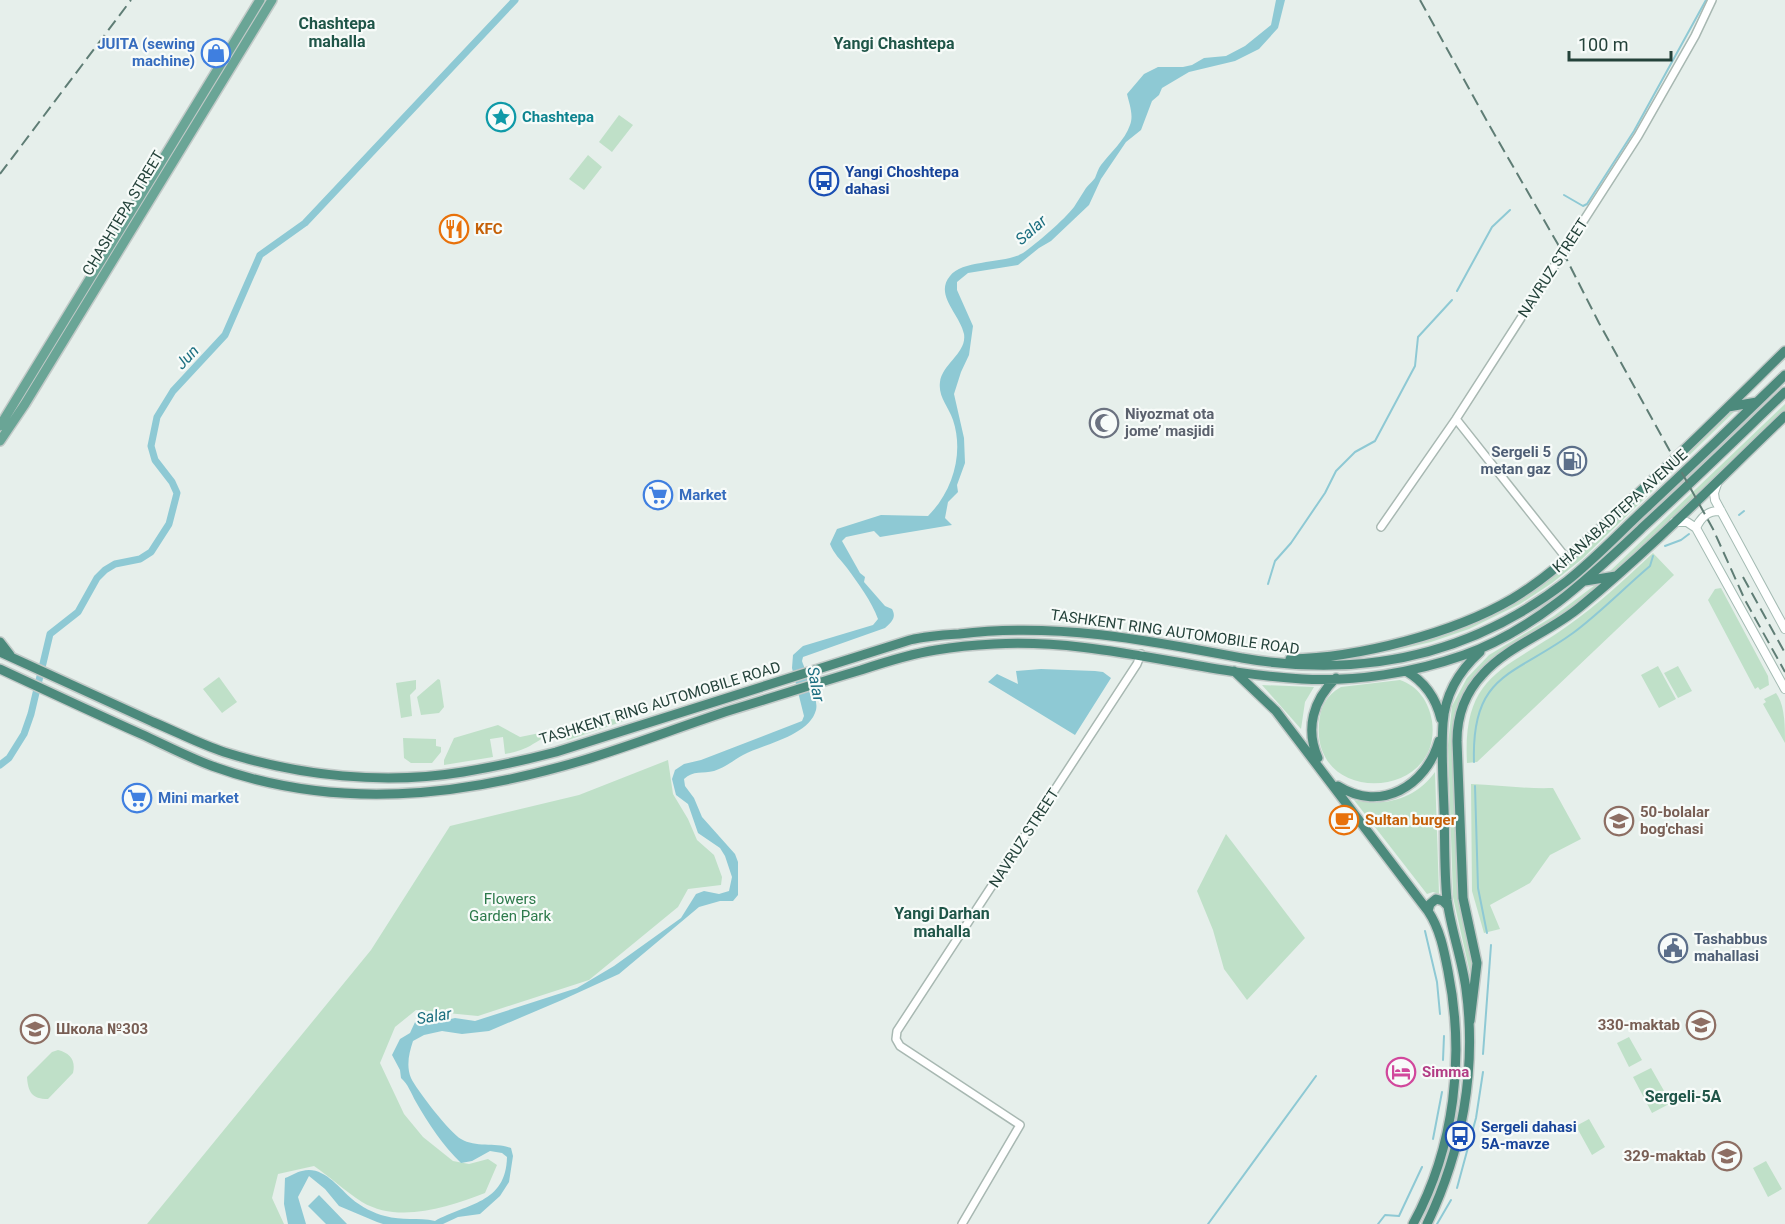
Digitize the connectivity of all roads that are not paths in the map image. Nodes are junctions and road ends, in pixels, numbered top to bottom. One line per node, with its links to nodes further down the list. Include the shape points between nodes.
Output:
1 (260, 0): 4 (main road, CHASHTEPA STREET)
2 (272, 0): 4 (main road, CHASHTEPA STREET)
3 (1712, 0): 11 (street, NAVRUZ STREET, via 1638,136)
4 (62, 333): 12 (main road, CHASHTEPA STREET); 13 (main road, CHASHTEPA STREET)
5 (1785, 351): 9 (highway)
6 (1785, 375): 8 (highway, KHANABADTEPA AVENUE)
7 (1785, 392): 21 (highway, KHANABADTEPA AVENUE)
8 (1757, 402): 9 (highway); 31 (highway, KHANABADTEPA AVENUE, via 1553,591 1471,637)
9 (1728, 407): 19 (highway)
10 (1785, 416): 14 (highway)
11 (1456, 419): 17 (street, NAVRUZ STREET); 19 (street)
12 (0, 426)
13 (0, 441)
14 (1721, 477): 15 (main road, via 1714,493); 16 (highway)
15 (1721, 511): 18 (main road, via 1705,514); 22 (main road)
16 (1673, 523): 18 (main road, via 1687,522); 20 (highway)
17 (1381, 527)
18 (1696, 528): 37 (main road)
19 (1567, 559): 30 (highway, via 1503,603 1428,634 1331,654)
20 (1618, 575): 21 (highway); 44 (highway, via 1571,615 1490,667 1473,686 1461,712 1457,741 1462,888 1478,963)
21 (1585, 581): 25 (highway, KHANABADTEPA AVENUE, via 1542,614)
22 (1785, 629)
23 (910, 640): 27 (highway); 30 (highway, TASHKENT RING AUTOMOBILE ROAD, via 1000,629 1048,629); 39 (highway, TASHKENT RING AUTOMOBILE ROAD)
24 (0, 642): 29 (highway)
25 (1491, 644): 35 (highway, KHANABADTEPA AVENUE); 38 (highway, via 1473,658 1455,681)
26 (0, 652): 29 (highway)
27 (913, 654): 28 (highway, TASHKENT RING AUTOMOBILE ROAD, via 1030,643); 40 (highway, TASHKENT RING AUTOMOBILE ROAD)
28 (1141, 654): 34 (highway, TASHKENT RING AUTOMOBILE ROAD); 45 (street, NAVRUZ STREET, via 897,1031 900,1046 1020,1125)
29 (12, 657): 39 (highway, TASHKENT RING AUTOMOBILE ROAD, via 191,739 315,773 400,778 461,773)
30 (1251, 659): 32 (highway, TASHKENT RING AUTOMOBILE ROAD)
31 (1388, 662): 32 (highway, TASHKENT RING AUTOMOBILE ROAD); 35 (highway)
32 (1355, 666): 36 (highway)
33 (2, 671): 40 (highway, TASHKENT RING AUTOMOBILE ROAD, via 184,754 277,784 349,794 409,795 462,789)
34 (1234, 671): 36 (highway, TASHKENT RING AUTOMOBILE ROAD); 41 (highway, via 1276,711)
35 (1408, 671): 36 (highway, TASHKENT RING AUTOMOBILE ROAD); 38 (highway, via 1431,694)
36 (1335, 679): 41 (highway, via 1318,701 1311,727 1315,751)
37 (1785, 689)
38 (1442, 729): 41 (highway, via 1430,765 1402,789 1358,795 1341,788); 42 (highway)
39 (556, 752): 40 (highway)
40 (560, 767)
41 (1328, 776): 43 (highway)
42 (1448, 906): 43 (highway, via 1436,899); 44 (highway)
43 (1428, 911): 46 (highway, via 1440,935 1452,992 1455,1070 1443,1151)
44 (1470, 1022): 47 (highway, via 1460,1136)
45 (962, 1224)
46 (1413, 1224)
47 (1427, 1224)

